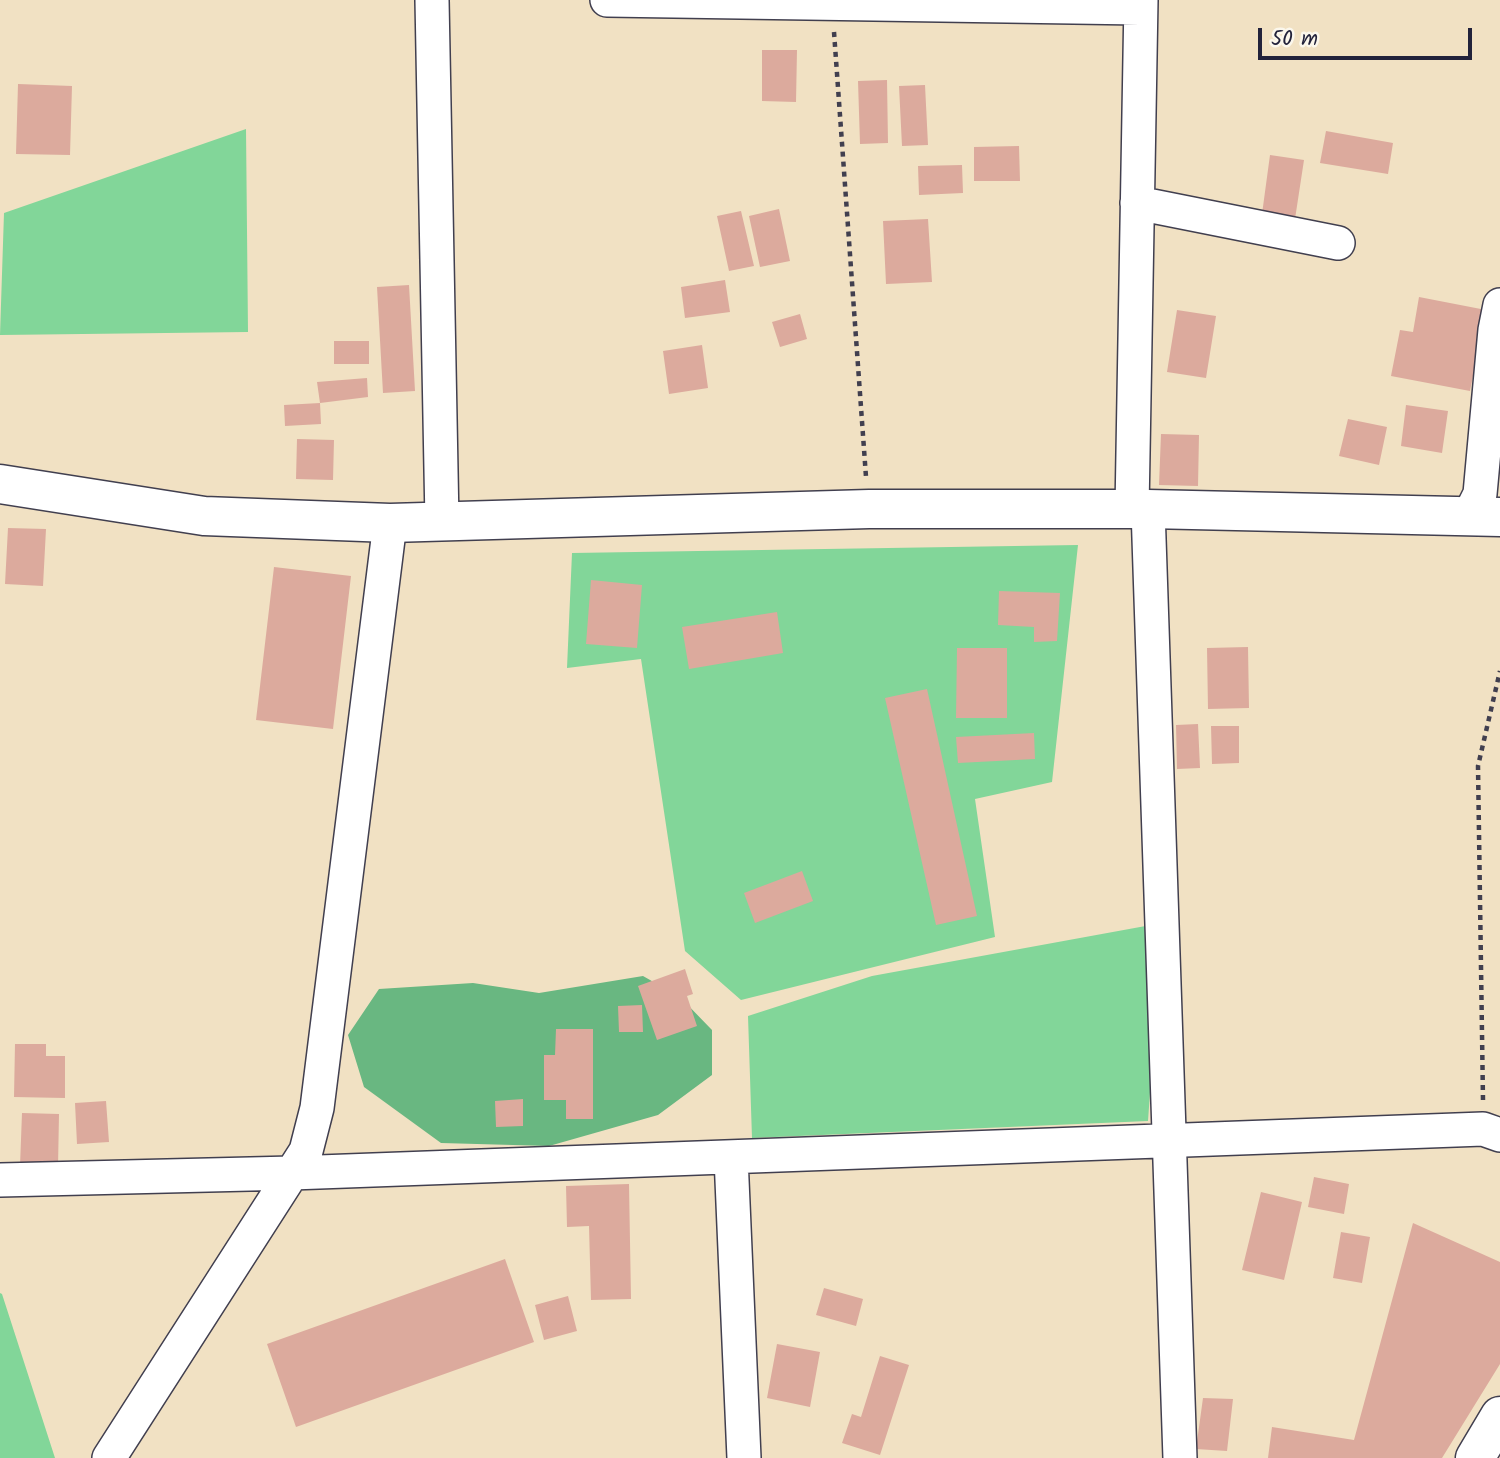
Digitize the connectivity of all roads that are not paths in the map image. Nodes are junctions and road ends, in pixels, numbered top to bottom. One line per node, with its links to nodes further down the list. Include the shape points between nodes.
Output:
1 (432, 0): 11 (street)
2 (607, 0): 3 (street)
3 (768, 1): 4 (street)
4 (1140, 4): 5 (street)
5 (1137, 203): 6 (street); 9 (street)
6 (1338, 243)
7 (1500, 305): 10 (street, via 1480,494)
8 (0, 484): 12 (street, via 204,516)
9 (1140, 509): 10 (street); 11 (street, via 869,509); 14 (street)
10 (1484, 517)
11 (442, 522): 12 (street)
12 (390, 523): 16 (street, via 317,1108 306,1151)
13 (1491, 1132): 14 (street)
14 (1170, 1140): 15 (street); 21 (street)
15 (731, 1157): 16 (street); 20 (street)
16 (292, 1173): 17 (street); 19 (street)
17 (0, 1180)
18 (1500, 1416): 22 (street)
19 (108, 1458)
20 (744, 1458)
21 (1180, 1458)
22 (1475, 1458)

